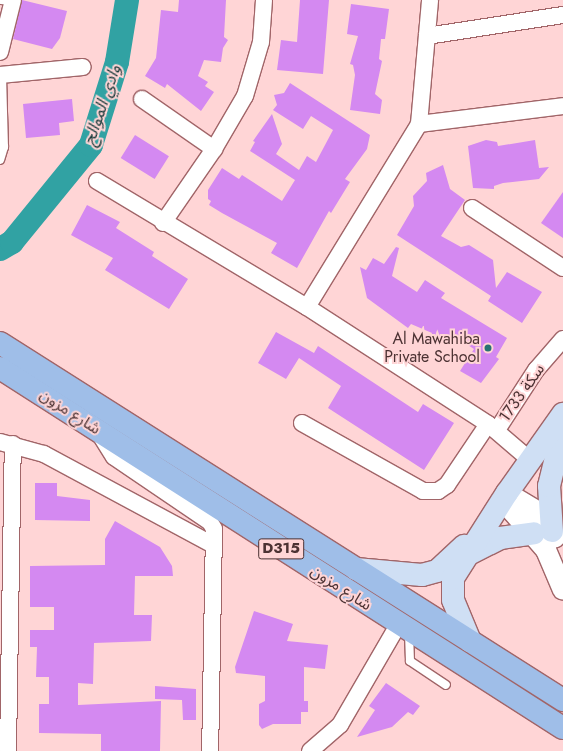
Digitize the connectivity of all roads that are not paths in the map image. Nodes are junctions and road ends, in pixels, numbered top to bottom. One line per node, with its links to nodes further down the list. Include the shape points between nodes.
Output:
1 (8, 0): 6 (street)
2 (264, 0): 12 (street, via 261,42 253,74 245,96)
3 (430, 0): 5 (street)
4 (563, 15): 5 (street)
5 (427, 36): 11 (street)
6 (0, 52)
7 (83, 67): 8 (street)
8 (1, 75): 13 (lane, via 4,147)
9 (142, 99): 12 (street)
10 (563, 106): 11 (street)
11 (419, 124): 18 (street)
12 (214, 149): 16 (street)
13 (0, 160)
14 (97, 181): 16 (street)
15 (472, 208): 17 (street)
16 (163, 223): 18 (street)
17 (563, 268)
18 (307, 307): 24 (street)
19 (563, 339): 24 (street, سكة 1733)
20 (0, 342): 33 (main road, شارع مزون / D315)
21 (0, 368): 25 (main road, شارع مزون / D315)
22 (563, 414): 28 (main road)
23 (302, 423): 24 (street, سكة 1733, via 423,491 438,491 447,485)
24 (493, 427): 28 (street)
25 (96, 428): 31 (street, via 114,457 210,522 214,529); 35 (main road, شارع مزون / D315)
26 (563, 429): 30 (main road, via 549,486)
27 (6, 443): 31 (street, via 44,454); 40 (street)
28 (530, 460): 29 (main road)
29 (502, 500): 30 (street, via 512,511); 32 (main road); 33 (main road, via 454,557 437,571 408,575)
30 (551, 538): 32 (main road, via 500,538); 34 (street)
31 (213, 545): 41 (street)
32 (468, 555): 36 (main road, via 453,578 452,600)
33 (356, 569): 36 (main road, شارع مزون / D315)
34 (563, 590)
35 (404, 628): 37 (lane, via 410,661); 39 (main road, شارع مزون / D315); 42 (street, via 340,725)
36 (470, 641): 38 (main road, شارع مزون / D315)
37 (446, 685)
38 (563, 700)
39 (563, 728)
40 (8, 751)
41 (210, 751)
42 (310, 751)

